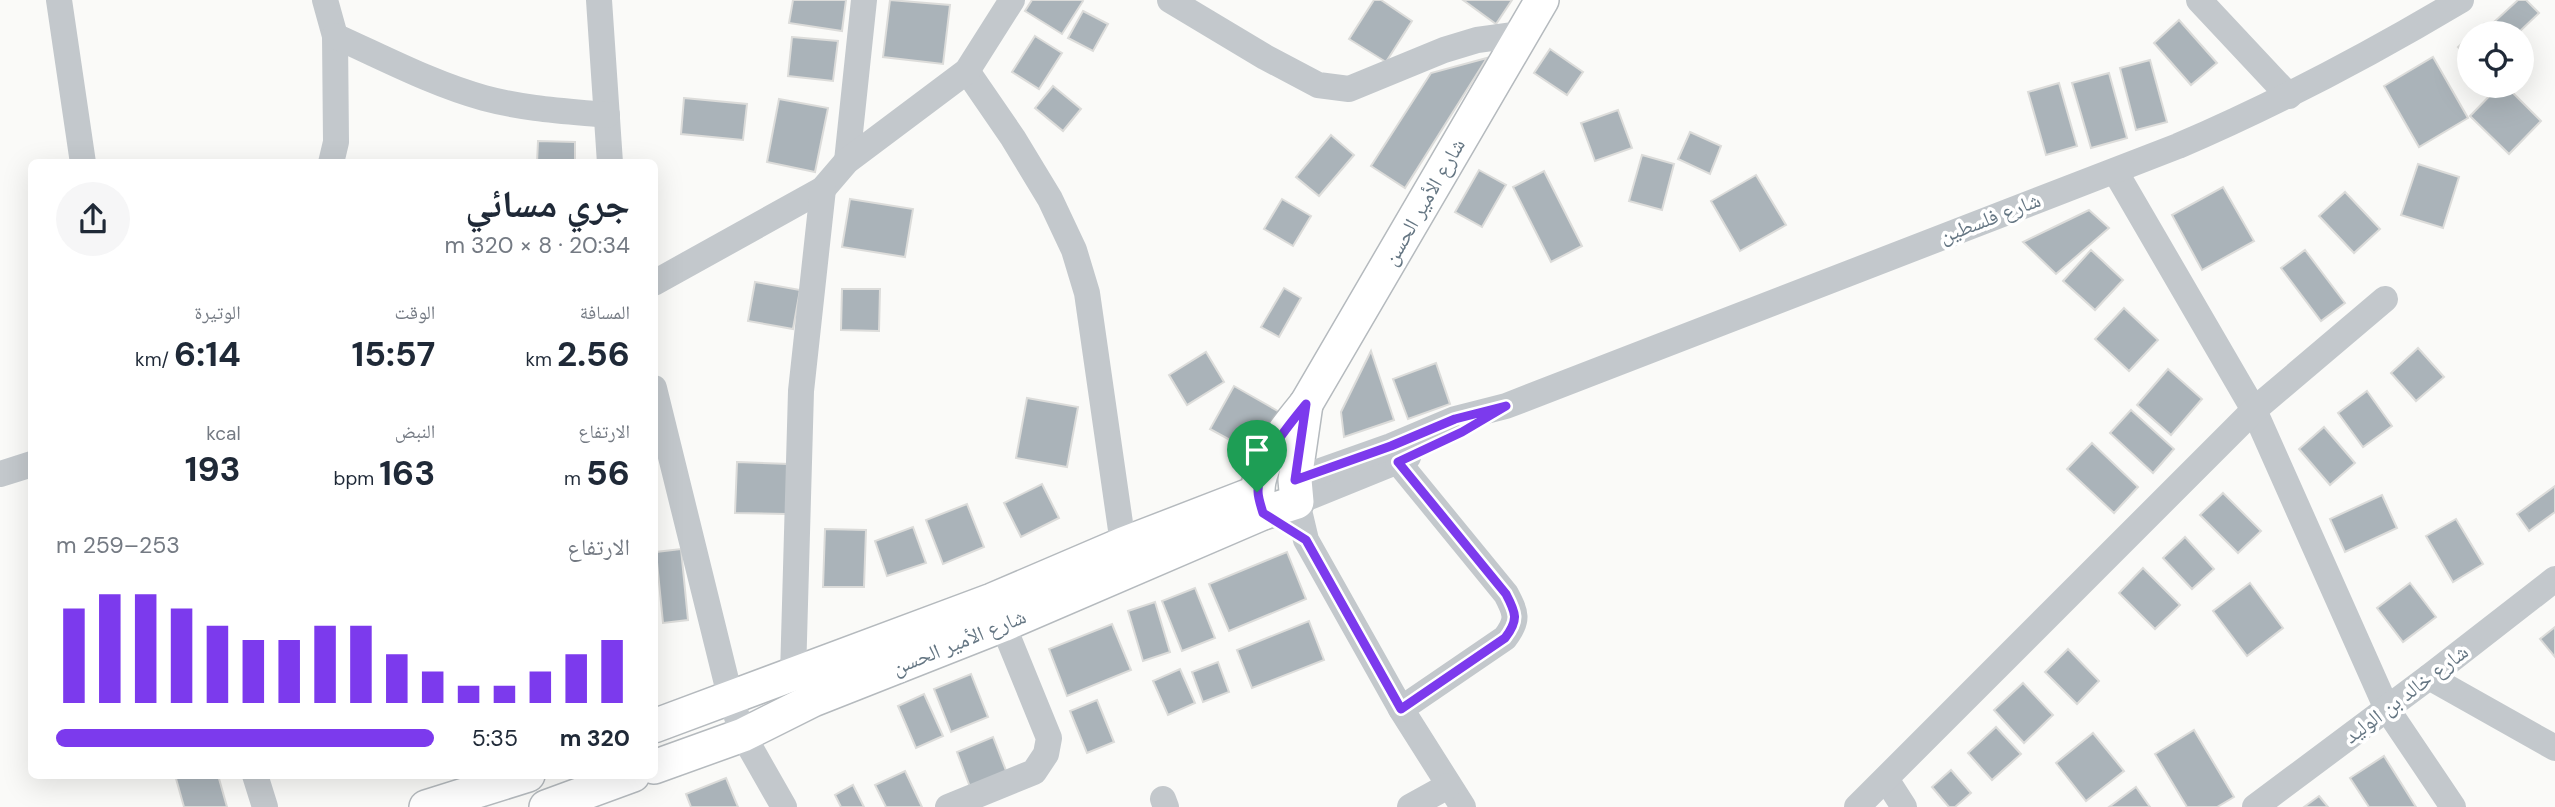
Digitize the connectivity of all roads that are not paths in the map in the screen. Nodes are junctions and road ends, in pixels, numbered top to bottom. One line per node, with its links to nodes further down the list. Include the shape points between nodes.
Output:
1 (59, 0): 15 (street)
2 (325, 0): 11 (street)
3 (599, 0): 14 (street)
4 (864, 0): 18 (street)
5 (1012, 0): 12 (street)
6 (1170, 0): 10 (street, via 1318,85 1349,89 1476,40)
7 (1542, 0): 10 (main road, شارع الأمير الحسن)
8 (2199, 0): 13 (street)
9 (2460, 0): 13 (street, شارع فلسطين)
10 (1521, 34): 24 (main road, شارع الأمير الحسن)
11 (335, 36): 14 (street, via 482,97 535,109); 16 (street, via 336,142)
12 (967, 71): 18 (street); 33 (street, via 1050,199 1074,250 1087,293)
13 (2288, 96): 19 (street, شارع فلسطين)
14 (607, 114): 17 (street)
15 (82, 159)
16 (332, 159)
17 (610, 159)
18 (847, 161): 20 (street)
19 (2115, 171): 25 (street, شارع فلسطين); 26 (street)
20 (823, 190): 21 (street); 36 (street, via 801,391)
21 (658, 282)
22 (2385, 299): 26 (street)
23 (658, 404): 38 (street)
24 (1306, 404): 30 (main road, شارع الأمير الحسن); 31 (main road, شارع الأمير الحسن, via 1268,458)
25 (1506, 406): 27 (street, شارع فلسطين); 30 (street, شارع فلسطين, via 1455,419)
26 (2253, 410): 40 (street); 48 (street)
27 (1398, 462): 30 (street, شارع فلسطين); 39 (street, via 1506,594 1515,612 1513,627 1505,638)
28 (28, 465): 29 (street)
29 (0, 474)
30 (1296, 491): 31 (main road, شارع الأمير الحسن); 32 (street)
31 (1260, 503): 32 (street); 33 (main road, شارع الأمير الحسن); 35 (main road, شارع الأمير الحسن)
32 (1306, 540): 39 (street)
33 (1123, 544): 36 (main road, شارع الأمير الحسن, via 992,600)
34 (2555, 579): 37 (street, شارع خالد بن الوليد)
35 (1003, 625): 42 (main road, شارع الأمير الحسن, via 813,700); 54 (street, via 1049,738 1046,754 1034,772)
36 (793, 675): 38 (main road, شارع الأمير الحسن)
37 (2429, 677): 40 (street, شارع خالد بن الوليد); 43 (street)
38 (730, 696): 41 (main road, شارع الأمير الحسن); 42 (street)
39 (1401, 709): 49 (street)
40 (2387, 709): 58 (street, شارع خالد بن الوليد); 59 (street)
41 (658, 724)
42 (743, 735): 44 (main road, شارع الأمير الحسن); 53 (street)
43 (2555, 748)
44 (658, 766)
45 (256, 779): 50 (street)
46 (515, 779): 51 (main road)
47 (622, 779): 52 (main road)
48 (1886, 779): 56 (street); 57 (street)
49 (1455, 796): 55 (street)
50 (265, 807)
51 (426, 807)
52 (546, 807)
53 (784, 807)
54 (948, 807)
55 (1410, 807)
56 (1857, 807)
57 (1904, 807)
58 (2255, 807)
59 (2453, 807)

